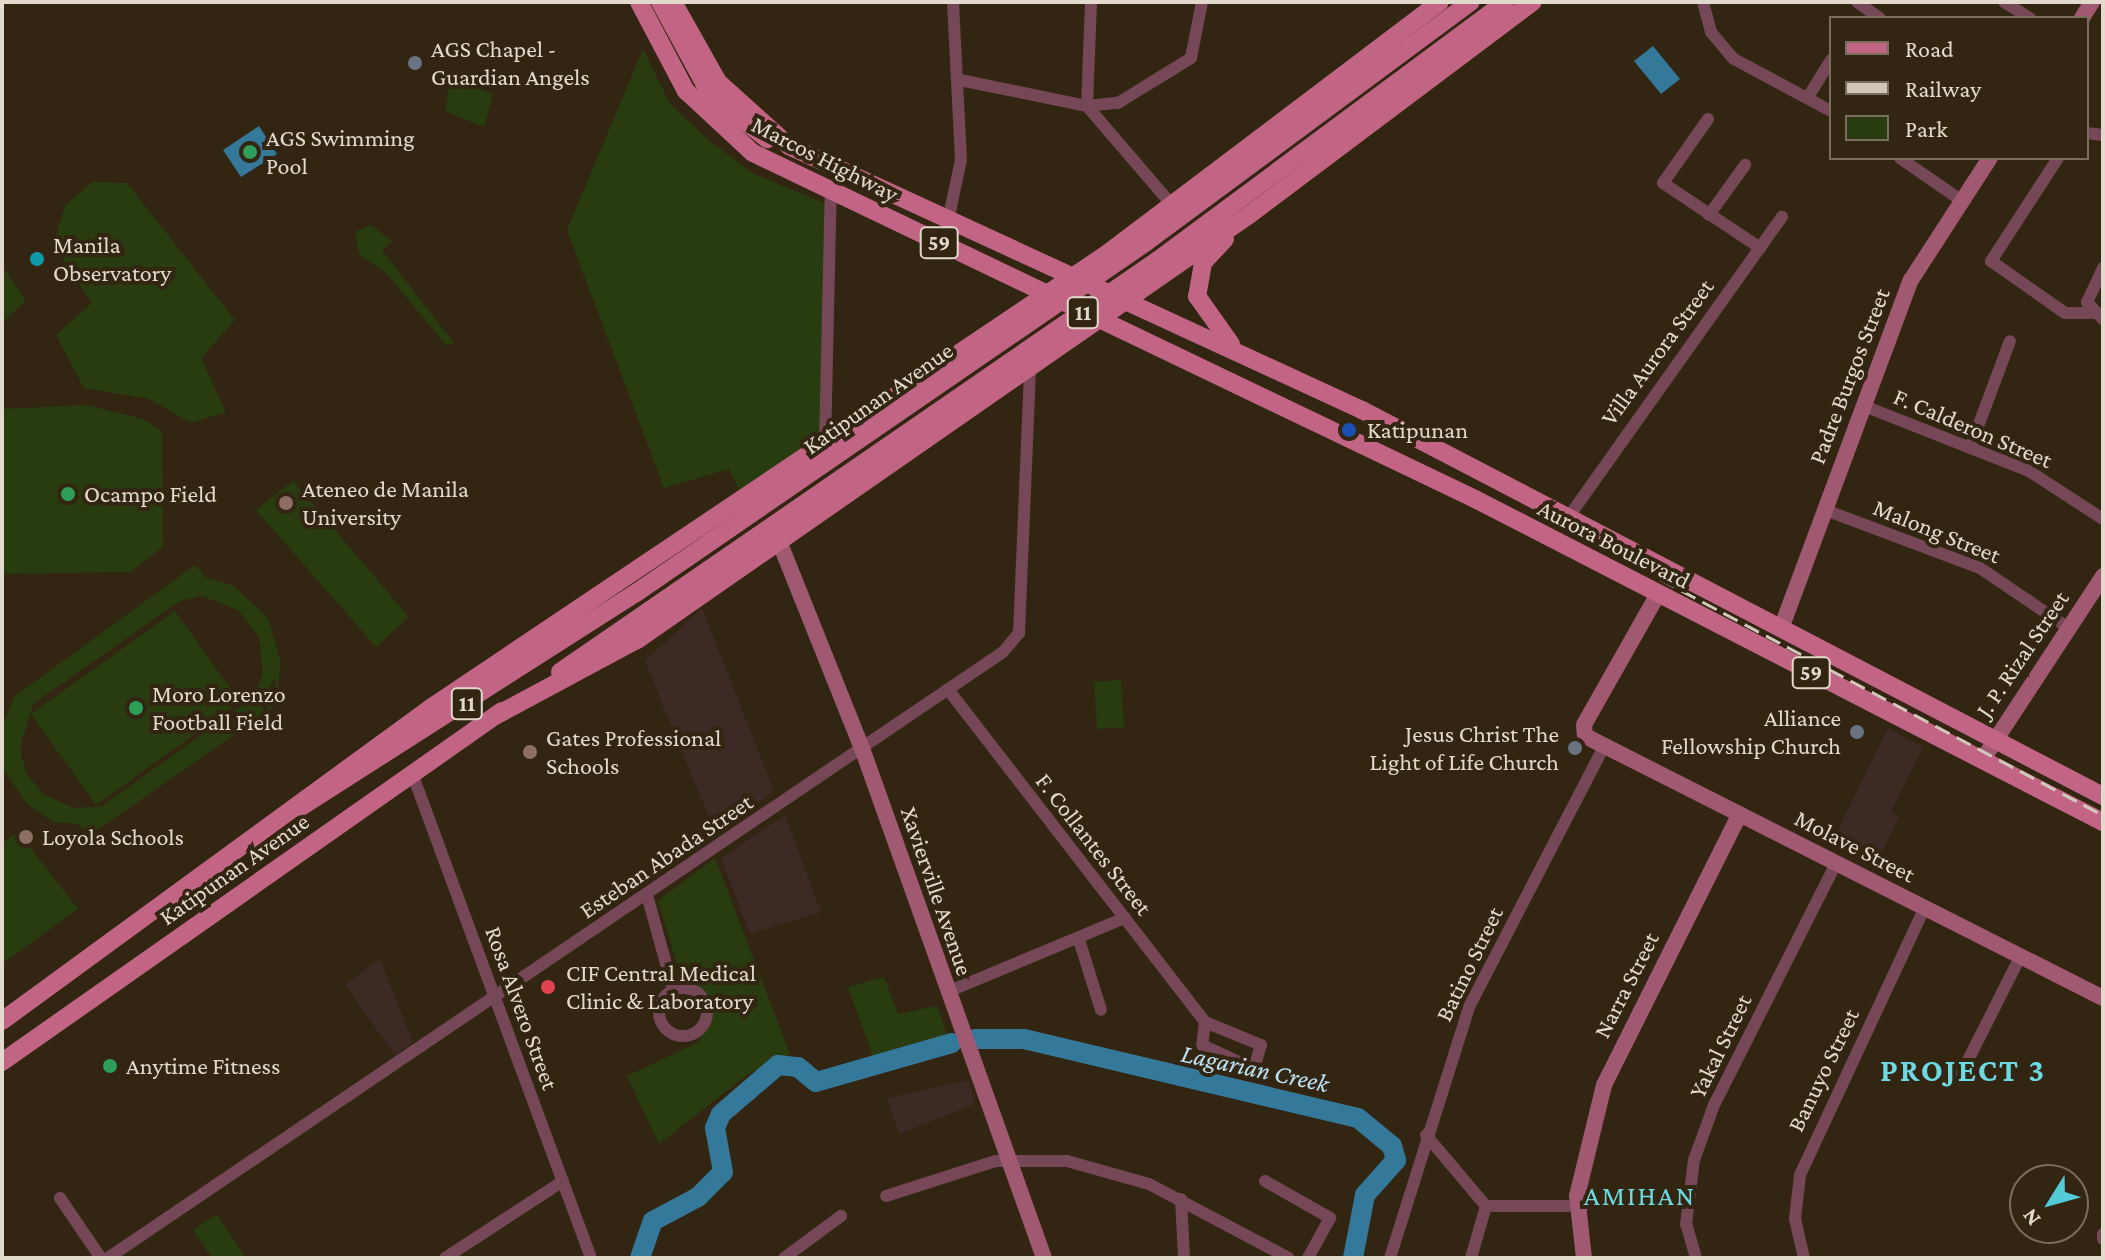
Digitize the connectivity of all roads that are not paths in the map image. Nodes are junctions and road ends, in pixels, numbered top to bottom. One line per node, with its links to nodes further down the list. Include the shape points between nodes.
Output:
1 (639, 2): 29 (main road, Marcos Highway / 59, via 667,64 708,116 753,153)
2 (660, 2): 21 (main road, via 710,94 734,119)
3 (673, 2): 21 (main road, Marcos Highway / 59, via 718,82)
4 (953, 2): 15 (street)
5 (1091, 2): 17 (street)
6 (1202, 2): 17 (street, via 1191,58 1118,103)
7 (1440, 2): 20 (main road, Katipunan Avenue / 11)
8 (1471, 2): 75 (main road, Katipunan Avenue / 11, bridge, via 1145,243 636,593 324,797)
9 (1505, 2): 68 (main road, Katipunan Avenue / 11, bridge, via 1158,260)
10 (1533, 2): 27 (main road, Katipunan Avenue / 11)
11 (1703, 2): 16 (street, via 1722,49 1766,80)
12 (2004, 2): 13 (street)
13 (2027, 16)
14 (1829, 63): 16 (street)
15 (960, 80): 17 (street); 35 (street, via 961,160)
16 (1808, 97): 18 (street)
17 (1087, 106): 31 (street)
18 (1829, 110)
19 (1708, 119): 33 (street, via 1663,183)
20 (1277, 127): 22 (main road, Katipunan Avenue / 11); 27 (main road, via 1294,157)
21 (789, 146): 35 (main road, Marcos Highway / 59)
22 (1249, 148): 28 (main road, via 1280,155); 31 (main road, Katipunan Avenue / 11)
23 (1903, 160): 30 (street)
24 (1989, 160): 30 (street, Padre Burgos Street)
25 (2057, 160): 44 (street, via 1991,261 2065,313)
26 (1745, 165): 33 (street)
27 (1318, 166): 28 (main road, Katipunan Avenue / 11)
28 (1288, 187): 32 (main road, Katipunan Avenue / 11)
29 (831, 190): 42 (main road, Marcos Highway / 59); 56 (street)
30 (1962, 201): 54 (street, Padre Burgos Street, via 1911,280)
31 (1172, 205): 36 (main road); 38 (main road, Katipunan Avenue / 11)
32 (1249, 215): 36 (main road, Katipunan Avenue / 11); 49 (main road, via 1211,253 1198,280 1204,314)
33 (1709, 215): 37 (street)
34 (1782, 217): 37 (street, Villa Aurora Street)
35 (948, 221): 39 (main road, Marcos Highway / 59)
36 (1203, 245): 43 (main road, Katipunan Avenue / 11)
37 (1760, 248): 59 (street, Villa Aurora Street)
38 (1108, 253): 39 (main road); 41 (main road, Katipunan Avenue / 11)
39 (1045, 264): 41 (main road, Marcos Highway / 59)
40 (2103, 268): 44 (street, via 2087,302)
41 (1074, 277): 42 (main road, Katipunan Avenue / 11); 43 (main road, 59)
42 (1048, 294): 45 (main road, 59); 50 (main road, Katipunan Avenue / 11)
43 (1124, 301): 45 (main road, Katipunan Avenue / 11); 49 (main road, Aurora Boulevard / 59)
44 (2098, 316)
45 (1098, 319): 46 (main road, Aurora Boulevard / 59); 48 (main road, Katipunan Avenue / 11)
46 (1147, 341): 48 (main road, via 1111,334); 62 (main road, Aurora Boulevard / 59)
47 (2010, 341): 57 (street)
48 (1060, 346): 51 (main road, Katipunan Avenue / 11)
49 (1238, 352): 59 (main road, Aurora Boulevard / 59)
50 (954, 358): 52 (main road, Katipunan Avenue / 11); 53 (main road)
51 (1030, 367): 53 (main road, Katipunan Avenue / 11); 67 (street, Esteban Abada Street, via 1019,633)
52 (902, 393): 55 (main road, via 933,402 940,416); 56 (main road, Katipunan Avenue / 11)
53 (984, 401): 55 (main road, Katipunan Avenue / 11)
54 (1864, 406): 57 (street, F. Calderon Street); 58 (street, Padre Burgos Street)
55 (933, 436): 61 (main road, Katipunan Avenue / 11)
56 (825, 445): 75 (main road, Katipunan Avenue / 11, via 429,709)
57 (1970, 448): 60 (street, F. Calderon Street, via 2029,471)
58 (1825, 510): 65 (street, Padre Burgos Street); 66 (street, Malong Street, via 1980,568)
59 (1570, 515): 62 (main road); 65 (main road, Aurora Boulevard / 59)
60 (2103, 519)
61 (779, 541): 68 (main road, Katipunan Avenue / 11, via 614,656); 71 (street, Xavierville Avenue)
62 (1557, 541): 64 (main road, Aurora Boulevard / 59)
63 (2103, 576): 66 (street, J. P. Rizal Street)
64 (1658, 594): 70 (street, Molave Street, via 1584,725 1585,736); 72 (main road, Aurora Boulevard / 59)
65 (1782, 626): 69 (main road, Aurora Boulevard / 59)
66 (2067, 627): 69 (street, J. P. Rizal Street)
67 (950, 692): 71 (street, Esteban Abada Street); 81 (street, F. Collantes Street)
68 (495, 716): 73 (main road, Katipunan Avenue / 11)
69 (1995, 738): 72 (street, J. P. Rizal Street); 74 (main road, Aurora Boulevard / 59)
70 (1604, 747): 76 (street, Molave Street); 93 (street, Batino Street, via 1470,1005)
71 (863, 751): 79 (street, Esteban Abada Street); 85 (street, Xavierville Avenue)
72 (1983, 759): 77 (main road, Aurora Boulevard / 59)
73 (412, 773): 86 (street, Rosa Alvero Street); 91 (main road, Katipunan Avenue / 11)
74 (2103, 796)
75 (296, 808): 89 (main road, Katipunan Avenue / 11)
76 (1740, 814): 78 (street, Molave Street); 101 (street, Narra Street, via 1604,1085 1580,1187)
77 (2103, 822)
78 (1836, 864): 80 (street, Molave Street); 116 (street, Yakal Street, via 1699,1146 1686,1224)
79 (647, 895): 84 (street); 86 (street, Esteban Abada Street)
80 (1924, 909): 83 (street, Molave Street); 117 (street, Banuyo Street, via 1800,1175 1795,1219)
81 (1125, 918): 82 (street); 90 (street, F. Collantes Street)
82 (1080, 943): 85 (street); 88 (street)
83 (2020, 957): 87 (street, Molave Street); 92 (street)
84 (673, 989): 84 (street, via 662,999 660,1021 678,1035 693,1034 705,1022 703,998)
85 (947, 992): 94 (street, Xavierville Avenue)
86 (493, 998): 95 (street, Rosa Alvero Street); 105 (street, Esteban Abada Street)
87 (2103, 998)
88 (1101, 1010)
89 (2, 1021)
90 (1205, 1022): 90 (street, F. Collantes Street, via 1202,1045 1254,1069 1261,1045)
91 (2, 1062)
92 (1960, 1076)
93 (1426, 1135): 100 (street); 113 (street, Batino Street)
94 (1008, 1161): 97 (street); 99 (street, via 1067,1161); 109 (street, Xavierville Avenue)
95 (563, 1181): 103 (street); 107 (street, Rosa Alvero Street)
96 (1265, 1181): 112 (street, via 1330,1218)
97 (886, 1196)
98 (60, 1198): 104 (street)
99 (1181, 1199): 110 (street); 111 (street)
100 (1486, 1206): 101 (street); 114 (street)
101 (1580, 1209): 115 (street, Narra Street)
102 (841, 1216): 108 (street)
103 (462, 1253): 106 (street)
104 (101, 1258)
105 (108, 1258)
106 (445, 1258)
107 (591, 1258)
108 (784, 1258)
109 (1044, 1258)
110 (1184, 1258)
111 (1289, 1258)
112 (1308, 1258)
113 (1390, 1258)
114 (1471, 1258)
115 (1584, 1258)
116 (1696, 1258)
117 (1804, 1258)

